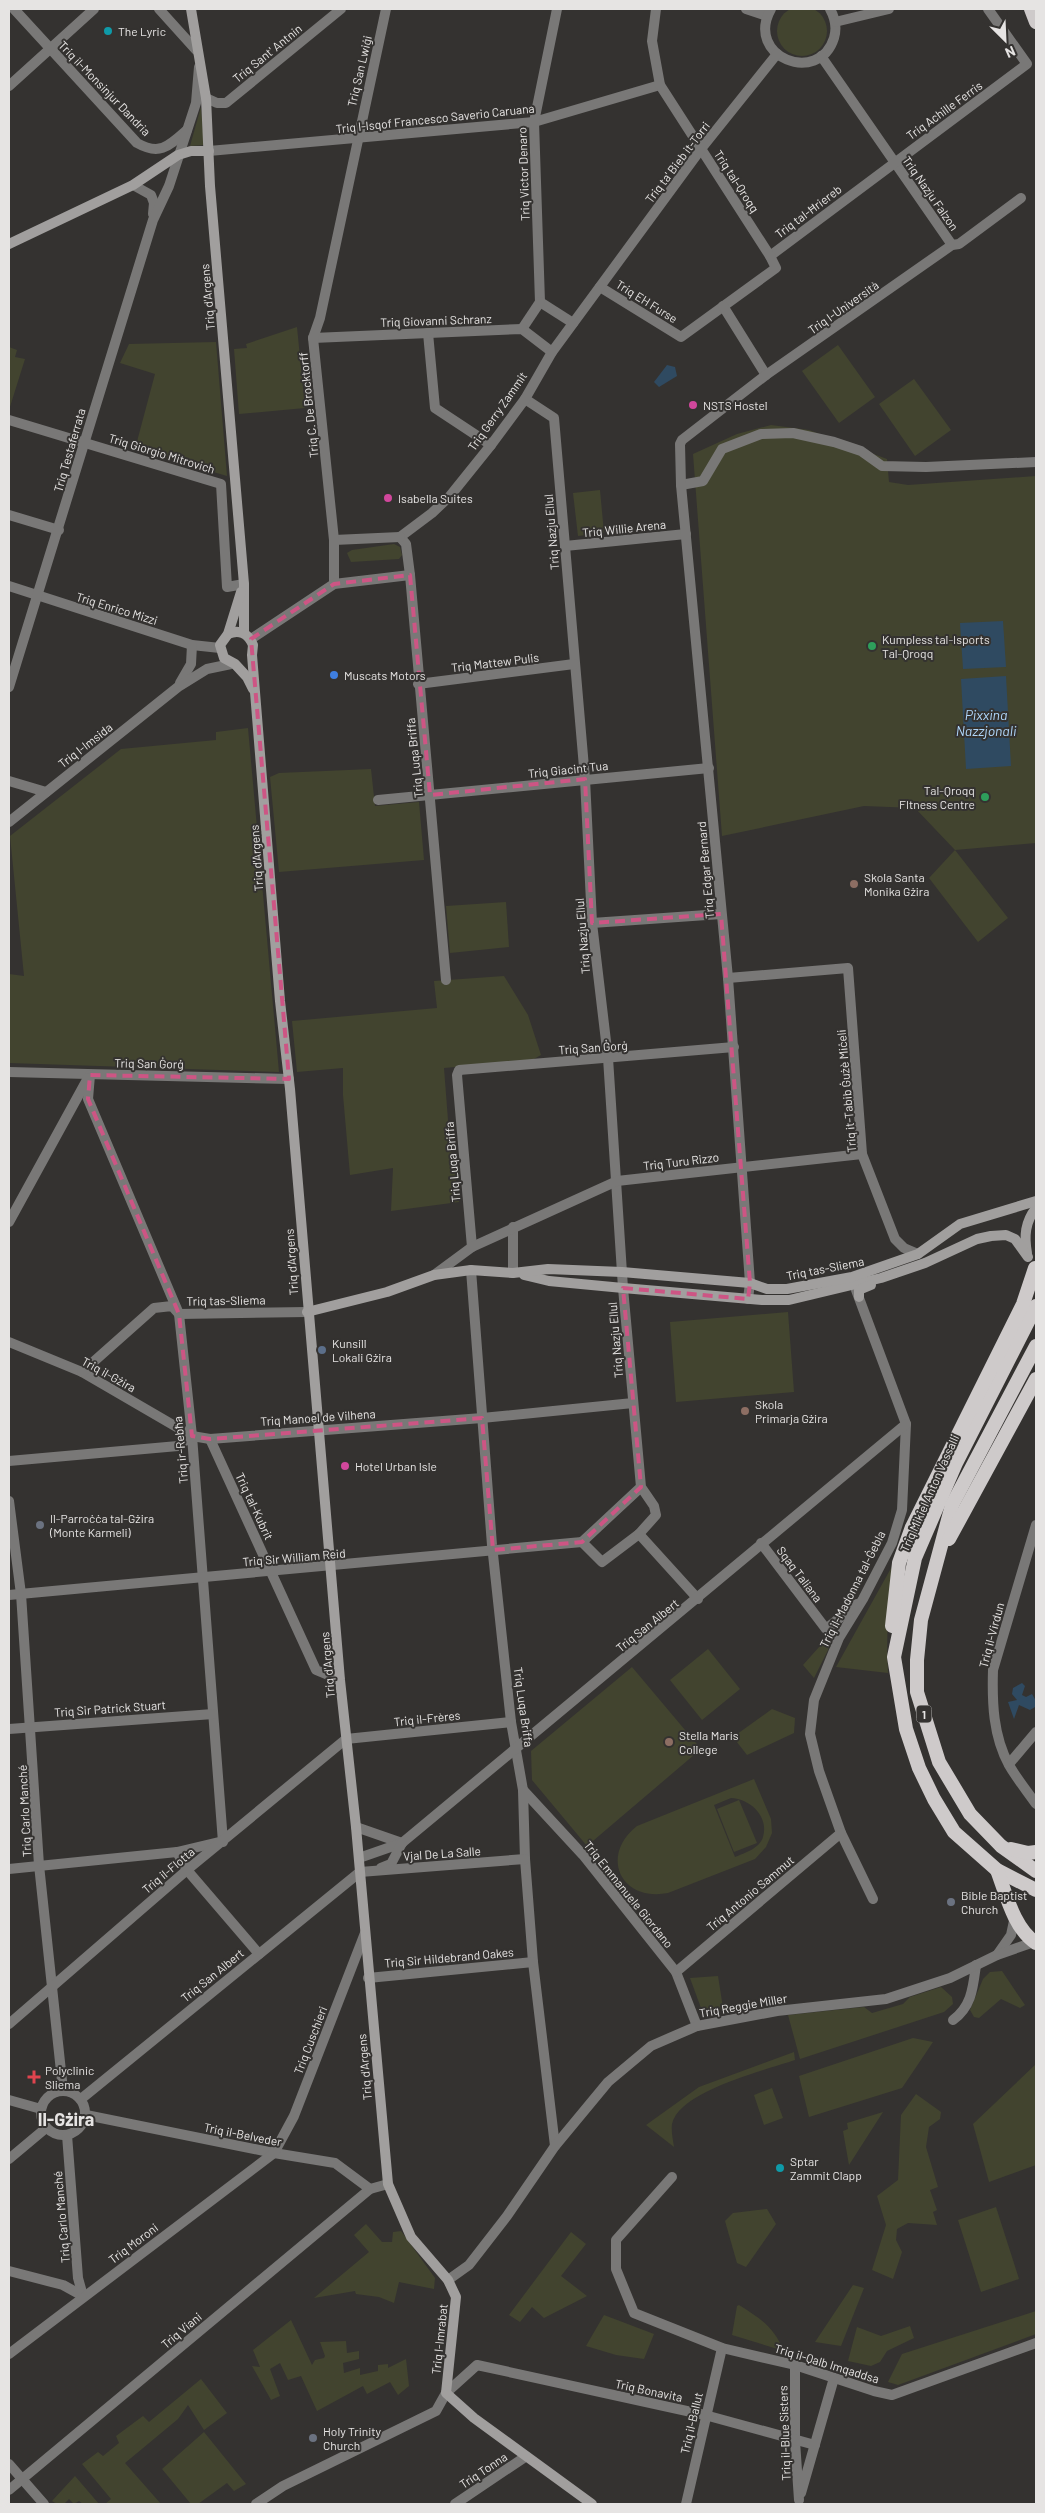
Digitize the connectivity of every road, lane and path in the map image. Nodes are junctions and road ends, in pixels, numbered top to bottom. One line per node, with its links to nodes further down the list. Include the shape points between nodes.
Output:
1 (14, 9): 17 (street, Triq il-Monsinjur Dandria)
2 (94, 9): 17 (street)
3 (159, 9): 18 (street)
4 (191, 9): 18 (main road, Triq d'Argens)
5 (341, 9): 24 (street, Triq Sant' Antnin, via 226,103)
6 (386, 9): 27 (street, Triq San Lwiġi)
7 (558, 9): 25 (street, Triq Victor Denaro)
8 (656, 9): 22 (street, Triq tal-Qroqq, via 652,41)
9 (746, 9): 14 (street)
10 (830, 9): 15 (street)
11 (889, 9): 15 (street)
12 (988, 9): 31 (street, Triq Achille Ferris, via 1027,64)
13 (1031, 9): 16 (highway)
14 (769, 12): 19 (street, via 766,37)
15 (835, 22): 20 (street, via 833,41)
16 (1036, 22)
17 (49, 49): 23 (street); 26 (street, Triq il-Monsinjur Dandria, via 137,143 148,149 167,148)
18 (196, 50): 21 (main road, Triq d'Argens)
19 (777, 54): 20 (street, via 799,63); 28 (street, Triq ta' Bieb it-Torri)
20 (821, 56): 31 (street, Triq Nazju Falzon)
21 (200, 63): 24 (main road, Triq d'Argens); 26 (street, Triq Testaferrata, via 196,103)
22 (660, 85): 25 (street, Triq l-Isqof Francesco Saverio Caruana); 28 (street, Triq tal-Qroqq)
23 (9, 86)
24 (206, 98): 29 (main road, Triq d'Argens)
25 (534, 122): 27 (street, Triq l-Isqof Francesco Saverio Caruana); 39 (street, Triq Victor Denaro)
26 (187, 130): 30 (street, Triq Testaferrata)
27 (357, 138): 29 (street, Triq l-Isqof Francesco Saverio Caruana); 45 (street, Triq C. De Brocktorff, via 320,318)
28 (701, 149): 37 (street, Triq tal-Qroqq); 38 (street, Triq ta' Bieb it-Torri)
29 (209, 152): 30 (main road, via 191,151); 62 (main road, Triq d'Argens)
30 (178, 155): 32 (main road); 34 (street, Triq Testaferrata, via 169,186)
31 (894, 162): 36 (street, Triq Nazju Falzon); 37 (street, Triq tal-Ħriereb)
32 (133, 185): 34 (street, Triq Testaferrata, via 151,195); 35 (main road)
33 (1021, 198): 36 (street, Triq l-Università, via 959,244)
34 (153, 220): 51 (street, Triq Testaferrata)
35 (9, 244)
36 (952, 245): 47 (street, Triq l-Università)
37 (770, 256): 40 (street, Triq tal-Ħriereb, via 776,268)
38 (600, 286): 41 (street, Triq Gerry Zammit); 44 (street, Triq EH Furse)
39 (540, 302): 41 (street); 42 (street)
40 (723, 306): 44 (street, Triq tal-Ħriereb); 47 (street)
41 (572, 323): 46 (street, Triq Gerry Zammit)
42 (522, 329): 43 (street, Triq Giovanni Schranz); 46 (street)
43 (428, 333): 45 (street, Triq Giovanni Schranz); 52 (street, via 435,408)
44 (682, 337)
45 (313, 338): 59 (street, Triq C. De Brocktorff)
46 (552, 352): 48 (street, Triq Gerry Zammit)
47 (766, 374): 50 (street, Triq l-Università)
48 (525, 399): 52 (street, Triq Gerry Zammit); 60 (street, Triq Nazju Ellul, via 554,418)
49 (9, 420): 51 (street, Triq Giorgio Mitrovich)
50 (682, 440): 54 (street, Triq Edgar Bernard)
51 (84, 442): 56 (street, Triq Testaferrata); 62 (street, Triq Giorgio Mitrovich, via 220,484 227,587)
52 (491, 445): 58 (street, Triq Gerry Zammit, via 450,496)
53 (1036, 462): 54 (street, via 882,466 861,451 834,442 794,433 761,434 722,449 704,481)
54 (681, 485): 57 (street, Triq Edgar Bernard)
55 (9, 514): 56 (street)
56 (59, 530): 65 (street, Triq Testaferrata)
57 (686, 534): 60 (street, Triq Willie Arena); 77 (street, Triq Edgar Bernard)
58 (400, 536): 59 (street); 61 (street, Triq Luqa Briffa, via 406,544)
59 (334, 540): 63 (street, Triq C. De Brocktorff)
60 (564, 546): 72 (street, Triq Nazju Ellul)
61 (410, 575): 63 (street); 73 (street, Triq Luqa Briffa)
62 (244, 584): 66 (main road, Triq d'Argens); 67 (main road, Triq d'Argens)
63 (334, 584): 67 (street)
64 (9, 586): 65 (street, Triq Enrico Mizzi)
65 (37, 596): 68 (street, Triq Enrico Mizzi); 74 (street, Triq Testaferrata)
66 (228, 634): 67 (main road, via 237,632); 69 (main road, Triq d'Argens)
67 (247, 636): 70 (main road, Triq d'Argens, via 253,645)
68 (192, 645): 69 (street, Triq Enrico Mizzi); 75 (street, Triq l-Imsida, via 192,664)
69 (220, 648): 71 (main road, Triq d'Argens, via 224,658)
70 (252, 655): 71 (main road, via 244,663); 76 (main road, Triq d'Argens)
71 (233, 664): 75 (street, Triq l-Imsida, via 207,670); 76 (main road, Triq d'Argens, via 247,677)
72 (574, 664): 73 (street, Triq Mattew Pulis); 78 (street, Triq Nazju Ellul)
73 (418, 684): 81 (street, Triq Luqa Briffa)
74 (9, 687)
75 (178, 687): 80 (street, Triq l-Imsida)
76 (256, 694): 93 (main road, Triq d'Argens)
77 (709, 768): 78 (street, Triq Giacint Tua); 84 (street, Triq Edgar Bernard)
78 (585, 779): 81 (street, Triq Giacint Tua); 85 (street, Triq Nazju Ellul)
79 (9, 781): 80 (street)
80 (46, 792): 83 (street, Triq l-Imsida)
81 (430, 795): 82 (street, Triq Giacint Tua); 87 (street, Triq Luqa Briffa)
82 (378, 800)
83 (9, 822)
84 (722, 914): 85 (street); 86 (street, Triq Edgar Bernard)
85 (592, 923): 89 (street, Triq Nazju Ellul)
86 (728, 978): 88 (street, Triq Edgar Bernard); 94 (street, Triq it-Tabib Ġużè Miċeli, via 848,968)
87 (446, 980)
88 (734, 1047): 89 (street, Triq San Ġorġ); 95 (street, Triq Edgar Bernard)
89 (608, 1058): 92 (street, Triq San Ġorġ, via 459,1070); 96 (street, Triq Nazju Ellul)
90 (9, 1072): 91 (street, Triq San Ġorġ)
91 (90, 1074): 93 (street, Triq San Ġorġ); 99 (street); 115 (street, Triq ir-Rebħa, via 88,1099)
92 (457, 1075): 101 (street, Triq Luqa Briffa)
93 (289, 1080): 114 (main road, Triq d'Argens)
94 (862, 1154): 95 (street, Triq Turu Rizzo); 102 (street, Triq it-Tabib Ġużè Miċeli, via 895,1239)
95 (741, 1166): 96 (street, Triq Turu Rizzo); 108 (street, Triq Edgar Bernard)
96 (617, 1180): 100 (street, Triq Turu Rizzo); 105 (street, Triq Nazju Ellul)
97 (1036, 1200): 102 (main road, Triq tas-Sliema, via 960,1224)
98 (1036, 1208): 103 (main road, via 1029,1217 1024,1237)
99 (9, 1222)
100 (513, 1228): 101 (street, Triq Turu Rizzo); 106 (street)
101 (472, 1247): 107 (street, Triq Turu Rizzo)
102 (921, 1258): 103 (main road, Triq tas-Sliema, via 977,1239 1006,1235 1016,1239); 108 (main road, Triq tas-Sliema, via 852,1277 787,1289 767,1289); 109 (main road, Triq tas-Sliema); 111 (main road, Triq tas-Sliema, via 920,1267 866,1286 859,1290)
103 (1033, 1265): 142 (highway, via 1023,1304 909,1536 899,1563 892,1626)
104 (471, 1270): 106 (main road, Triq tas-Sliema); 107 (main road, Triq tas-Sliema); 121 (street, Triq Luqa Briffa)
105 (622, 1272): 106 (main road, Triq tas-Sliema, via 548,1269); 108 (main road, Triq tas-Sliema); 110 (street, Triq Nazju Ellul)
106 (513, 1273): 110 (main road, Triq tas-Sliema, via 549,1281)
107 (434, 1275): 114 (main road, Triq tas-Sliema, via 388,1292)
108 (750, 1283): 112 (street, Triq Edgar Bernard)
109 (854, 1284): 111 (street, Triq il-Madonna tal-Ġebla); 112 (main road, Triq tas-Sliema, via 789,1300)
110 (622, 1288): 112 (main road, Triq tas-Sliema); 120 (street, Triq Nazju Ellul)
111 (859, 1297): 122 (street, Triq il-Madonna tal-Ġebla)
112 (748, 1299)
113 (1036, 1306): 142 (highway, Triq Mikiel Anton Vassalli / 1, via 956,1463 915,1558)
114 (307, 1312): 115 (street, Triq tas-Sliema); 123 (main road, Triq d'Argens)
115 (179, 1314): 118 (street, Triq tas-Sliema, via 172,1306 154,1308); 124 (street, Triq ir-Rebħa)
116 (9, 1342): 118 (street, Triq il-Gżira)
117 (1036, 1346): 134 (highway, Triq Mikiel Anton Vassalli / 1, via 952,1505)
118 (82, 1372): 124 (street, Triq il-Gżira)
119 (1036, 1379): 134 (highway)
120 (633, 1403): 121 (street, Triq Manoel de Vilhena); 127 (street, Triq Nazju Ellul)
121 (482, 1418): 123 (street, Triq Manoel de Vilhena); 133 (street, Triq Luqa Briffa)
122 (906, 1424): 132 (street, Triq San Albert); 141 (street, Triq il-Madonna tal-Ġebla, via 902,1510 892,1543)
123 (318, 1430): 125 (street, Triq Manoel de Vilhena); 135 (main road, Triq d'Argens)
124 (192, 1436): 125 (street, Triq Manoel de Vilhena); 126 (street, via 178,1446); 137 (street, Triq ir-Rebħa)
125 (210, 1439): 136 (street, Triq tal-Kubrit)
126 (9, 1462)
127 (642, 1487): 130 (street, via 656,1515); 131 (street)
128 (9, 1501): 138 (street, Triq Carlo Manché)
129 (1036, 1525): 151 (street, Triq il-Virdun, via 993,1670 994,1720)
130 (639, 1534): 131 (street, via 602,1562); 140 (street)
131 (582, 1542): 133 (street, Triq Sir William Reid)
132 (761, 1543): 140 (street, Triq San Albert); 141 (street, Sqaq Taliana, via 826,1629)
133 (493, 1550): 135 (street, Triq Sir William Reid); 145 (street, Triq Luqa Briffa)
134 (937, 1562): 158 (highway, Triq Mikiel Anton Vassalli / 1, via 921,1620 917,1692 939,1762 970,1814)
135 (331, 1566): 136 (street, Triq Sir William Reid); 143 (main road, Triq d'Argens)
136 (272, 1572): 137 (street, Triq Sir William Reid); 143 (street, Triq tal-Kubrit, via 316,1670)
137 (202, 1578): 138 (street, Triq Sir William Reid); 144 (street, Triq ir-Rebħa)
138 (21, 1594): 139 (street, Triq Sir William Reid); 146 (street, Triq Carlo Manché)
139 (9, 1595)
140 (698, 1599): 150 (street, Triq San Albert)
141 (863, 1599): 155 (street, Triq il-Madonna tal-Ġebla, via 840,1638 814,1700 810,1722 819,1771)
142 (894, 1657): 167 (highway, Triq Mikiel Anton Vassalli / 1, via 906,1729 934,1799 954,1832)
143 (340, 1680): 149 (main road, Triq d'Argens)
144 (213, 1714): 146 (street, Triq Sir Patrick Stuart); 156 (street, Triq ir-Rebħa)
145 (511, 1722): 149 (street, Triq il-Frères); 150 (street, Triq Luqa Briffa)
146 (31, 1727): 147 (street, Triq Sir Patrick Stuart); 163 (street, Triq Carlo Manché)
147 (9, 1729)
148 (1036, 1732): 151 (street)
149 (346, 1739): 154 (main road, Triq d'Argens); 156 (street, Triq il-Flotta)
150 (518, 1748): 152 (street, Triq Luqa Briffa); 157 (street, Triq San Albert)
151 (1009, 1764): 153 (street, Triq il-Virdun)
152 (523, 1790): 162 (street, Triq Luqa Briffa); 179 (street, Triq Emmanuele Giordano, via 583,1855)
153 (1036, 1804)
154 (356, 1827): 157 (street); 161 (main road, Triq d'Argens)
155 (841, 1833): 171 (street, Triq il-Madonna tal-Ġebla); 179 (street, Triq Antonio Sammut)
156 (223, 1842): 159 (street); 165 (street, Triq il-Flotta)
157 (402, 1844): 161 (street, Triq San Albert); 166 (street, Triq San Albert, via 391,1864)
158 (1001, 1846): 160 (highway, 1, via 1028,1854); 168 (highway, Triq Mikiel Anton Vassalli / 1)
159 (177, 1852): 163 (street); 165 (street)
160 (1036, 1852)
161 (359, 1858): 169 (main road, Triq d'Argens)
162 (525, 1859): 166 (street, Vjal De La Salle); 177 (street, Triq Luqa Briffa)
163 (39, 1865): 164 (street); 181 (street, Triq Carlo Manché)
164 (9, 1868)
165 (187, 1870): 175 (street); 181 (street, Triq il-Flotta)
166 (374, 1870): 169 (street, Vjal De La Salle)
167 (998, 1870): 170 (highway, Triq Mikiel Anton Vassalli / 1); 172 (highway, 1)
168 (1036, 1871)
169 (360, 1872): 173 (main road, Triq d'Argens); 175 (street, Triq San Albert)
170 (1036, 1890)
171 (873, 1899)
172 (1015, 1916): 174 (highway, 1); 176 (street, Triq Reggie Miller, via 1011,1936)
173 (365, 1933): 180 (main road, Triq d'Argens); 193 (street, Triq Cuschieri, via 294,2116)
174 (1035, 1942): 176 (street, Triq Reggie Miller)
175 (259, 1954): 186 (street, Triq San Albert)
176 (997, 1955): 178 (street, Triq Reggie Miller)
177 (533, 1962): 180 (street, Triq Sir Hildebrand Oakes); 192 (street, Triq Luqa Briffa)
178 (976, 1965): 182 (street, via 972,1996 962,2013); 184 (street, Triq Reggie Miller, via 950,1978 886,1999 778,2011)
179 (676, 1972): 184 (street, Triq Emmanuele Giordano)
180 (368, 1978): 196 (main road, Triq d'Argens)
181 (52, 1988): 183 (street, Triq il-Flotta); 185 (street, Triq Carlo Manché)
182 (953, 2020)
183 (9, 2024)
184 (697, 2026): 192 (street, Triq Reggie Miller, via 651,2046 608,2082)
185 (63, 2090): 186 (street); 188 (street, via 48,2096)
186 (81, 2099): 189 (street)
187 (9, 2100): 188 (street)
188 (41, 2109): 190 (street, via 41,2119)
189 (86, 2115): 191 (street, via 80,2128); 193 (street, Triq il-Belveder)
190 (46, 2128): 191 (street, via 52,2133); 194 (street)
191 (67, 2135): 200 (street, Triq Carlo Manché, via 78,2278)
192 (555, 2146): 199 (street, Triq Reggie Miller, via 469,2265)
193 (274, 2153): 197 (street, Triq il-Belveder, via 335,2163); 200 (street, Triq Moroni)
194 (9, 2159)
195 (672, 2177): 202 (street, Triq il-Qalb Imqaddsa, via 616,2240 616,2270 634,2313)
196 (388, 2184): 197 (street); 199 (main road, Triq l-Imrabat, via 411,2237)
197 (370, 2188): 212 (street, Triq Viani)
198 (9, 2271): 200 (street, via 63,2285)
199 (448, 2280): 206 (main road, Triq l-Imrabat, via 456,2298)
200 (83, 2296): 203 (street, Triq Moroni)
201 (1036, 2343): 205 (street, Triq il-Qalb Imqaddsa, via 892,2395)
202 (722, 2348): 204 (street, Triq il-Qalb Imqaddsa); 207 (street, Triq il-Ballut)
203 (9, 2354)
204 (795, 2365): 205 (street, Triq il-Qalb Imqaddsa); 208 (street, Triq il-Blue Sisters)
205 (834, 2378): 209 (street)
206 (446, 2393): 207 (street, Triq Bonavita, via 477,2365); 210 (main road, Triq l-Imrabat); 216 (street, via 436,2411 283,2486)
207 (705, 2415): 208 (street, Triq Bonavita); 219 (street, Triq il-Ballut)
208 (795, 2440): 209 (street, Triq Bonavita); 214 (street, Triq il-Blue Sisters)
209 (815, 2445): 214 (street)
210 (525, 2457): 217 (street, Triq Tonna); 218 (main road, Triq l-Imrabat)
211 (9, 2464): 212 (street)
212 (22, 2479): 213 (street, Triq Viani); 215 (street)
213 (9, 2490)
214 (799, 2502)
215 (44, 2504)
216 (256, 2504)
217 (455, 2504)
218 (592, 2504)
219 (686, 2504)

